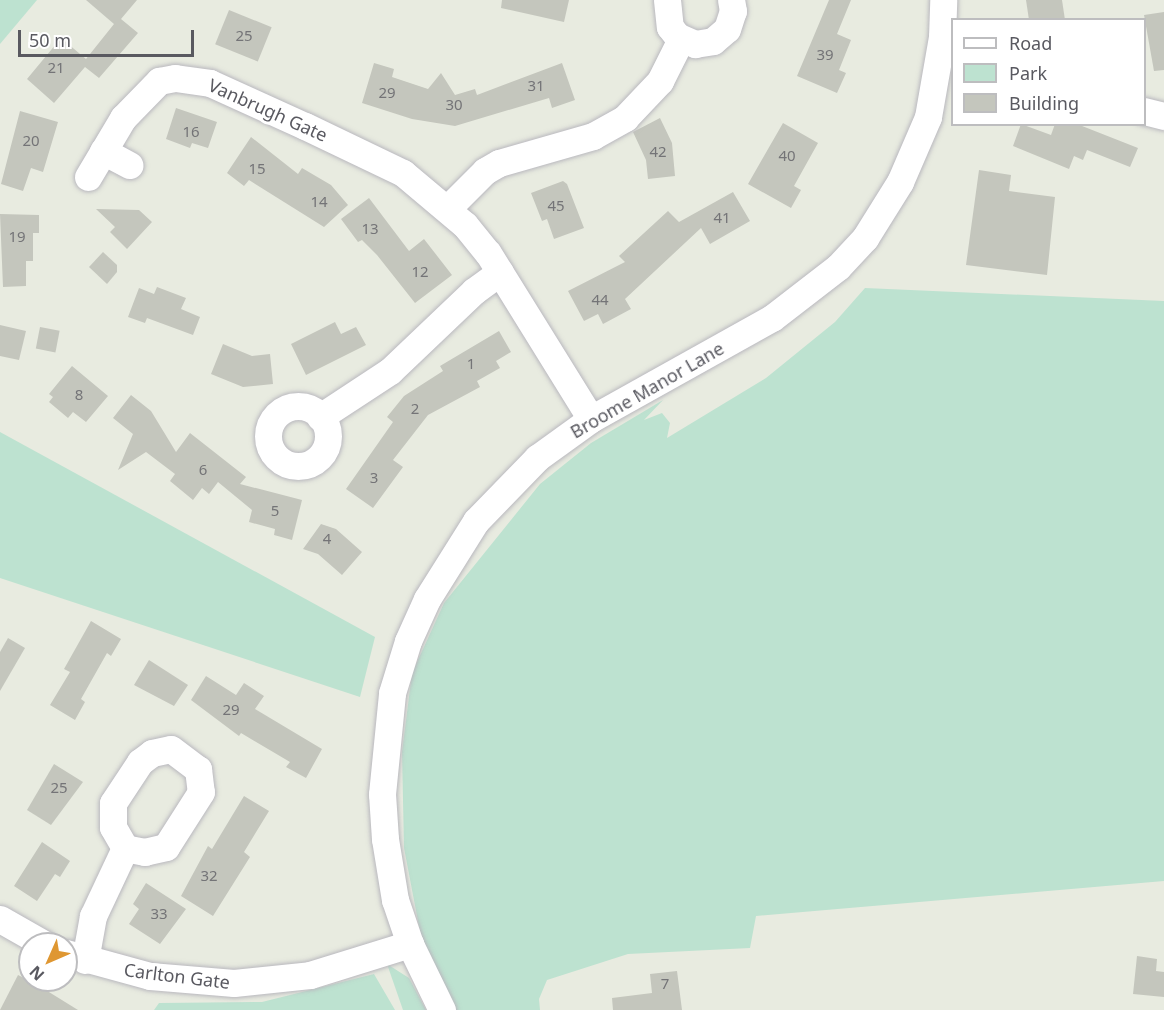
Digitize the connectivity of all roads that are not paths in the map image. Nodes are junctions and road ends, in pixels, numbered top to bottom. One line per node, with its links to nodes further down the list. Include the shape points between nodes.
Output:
1 (667, 0): 4 (street, via 666,17)
2 (731, 0): 4 (street, via 731,20 721,36 704,44)
3 (942, 0): 5 (street, Broome Manor Lane)
4 (681, 39): 11 (street, via 660,81 625,118 593,136 499,163 485,171)
5 (944, 81): 14 (street, Broome Manor Lane, via 900,182 865,238 838,267 772,318)
6 (1146, 112): 7 (street)
7 (1164, 116)
8 (103, 151): 9 (street); 10 (street, Vanbrugh Gate); 11 (street, Vanbrugh Gate, via 147,89 159,81 193,78 267,108 403,173)
9 (129, 165)
10 (88, 177)
11 (448, 208): 12 (street, Vanbrugh Gate)
12 (500, 272): 13 (street, via 462,302 390,371); 14 (street, Vanbrugh Gate)
13 (320, 417)
14 (591, 419): 18 (street, Broome Manor Lane, via 537,458 476,521 449,559 408,640 392,693 382,794 395,900)
15 (125, 848): 19 (street, Carlton Gate)
16 (0, 919): 17 (street)
17 (23, 932)
18 (410, 944): 20 (street, Carlton Gate, via 310,975 234,983 150,976); 21 (street, Broome Manor Lane)
19 (78, 949)
20 (78, 957)
21 (442, 1010)

